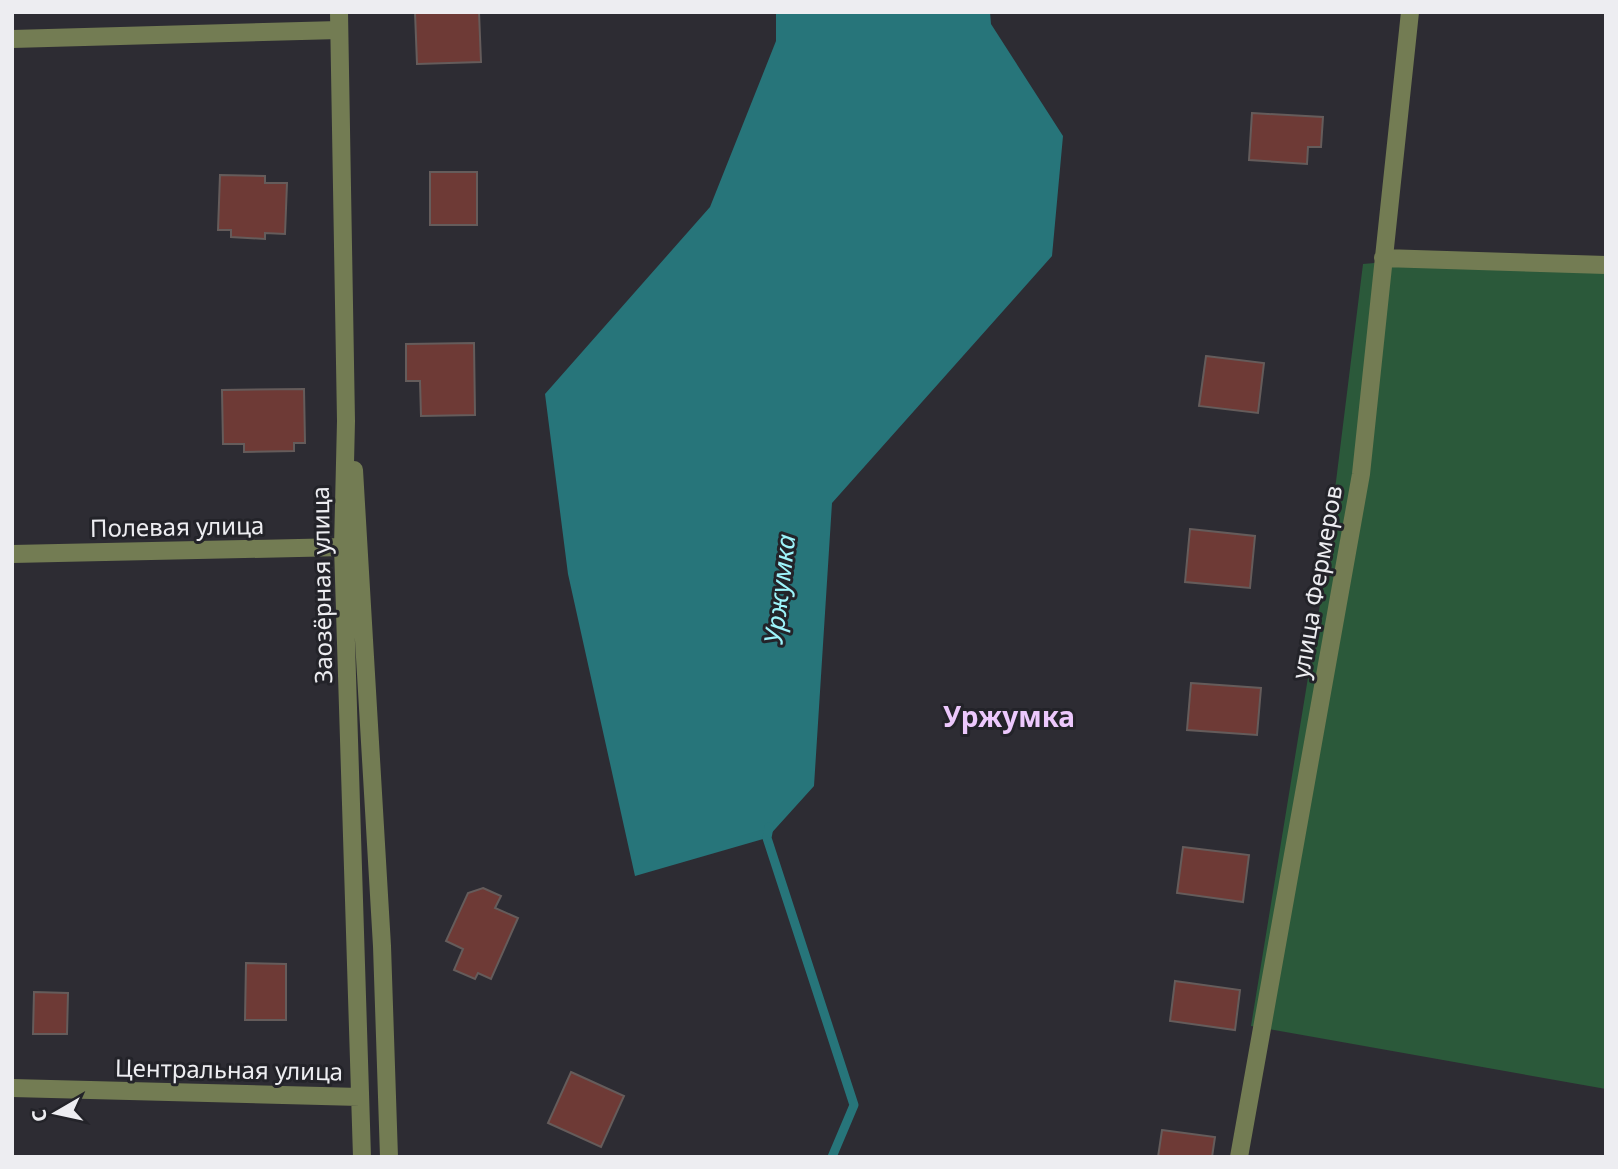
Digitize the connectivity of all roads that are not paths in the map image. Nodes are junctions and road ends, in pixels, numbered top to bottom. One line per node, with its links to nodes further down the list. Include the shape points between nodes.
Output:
1 (1410, 12): 4 (street, улица Фермеров)
2 (339, 21): 3 (street); 6 (street, Заозёрная улица)
3 (12, 40)
4 (1383, 258): 5 (street); 13 (street, улица Фермеров, via 1361,474)
5 (1606, 265)
6 (346, 421): 7 (street, Заозёрная улица); 12 (street, via 356,483)
7 (343, 547): 8 (street, Полевая улица); 10 (street, Заозёрная улица)
8 (12, 554)
9 (12, 1088): 10 (street, Центральная улица)
10 (360, 1097): 11 (street, Заозёрная улица)
11 (362, 1157)
12 (389, 1157)
13 (1239, 1157)

